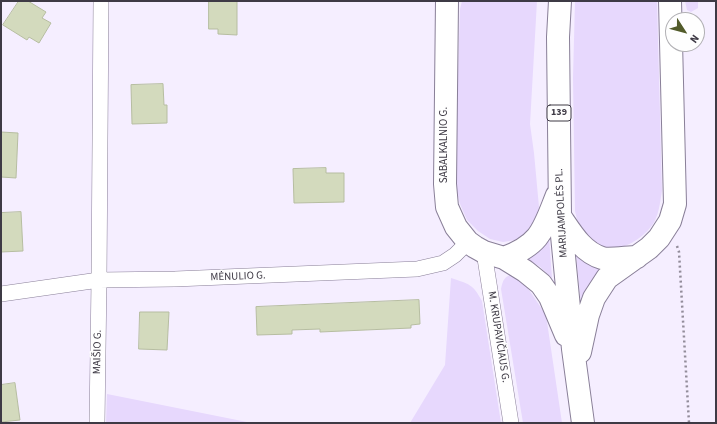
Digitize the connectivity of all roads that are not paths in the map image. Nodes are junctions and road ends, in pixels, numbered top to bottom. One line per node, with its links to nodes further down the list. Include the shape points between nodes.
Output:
1 (100, 1): 9 (street, MAIŠIO G.)
2 (447, 1): 7 (main road, SABALKALNIO G., via 447,207 456,227)
3 (560, 1): 5 (main road, MARIJAMPOLĖS PL. / 139)
4 (670, 1): 8 (main road, via 675,204 670,221 659,238)
5 (559, 189): 6 (main road, MARIJAMPOLĖS PL. / 139); 7 (main road, via 544,227 534,241 520,252)
6 (560, 216): 8 (main road, via 588,250 602,258); 11 (main road, MARIJAMPOLĖS PL. / 139)
7 (485, 251): 9 (street, MĖNULIO G., via 455,255 443,263 417,269); 11 (main road, via 525,271 541,284 550,297 560,325); 14 (street, M. KRUPAVIČIAUS G.)
8 (637, 257): 12 (main road, via 606,278 594,298)
9 (99, 280): 10 (street, MĖNULIO G.); 13 (street, MAIŠIO G.)
10 (1, 294)
11 (573, 349): 12 (main road, MARIJAMPOLĖS PL. / 139)
12 (576, 375): 15 (main road, MARIJAMPOLĖS PL. / 139)
13 (97, 423)
14 (511, 423)
15 (583, 423)

